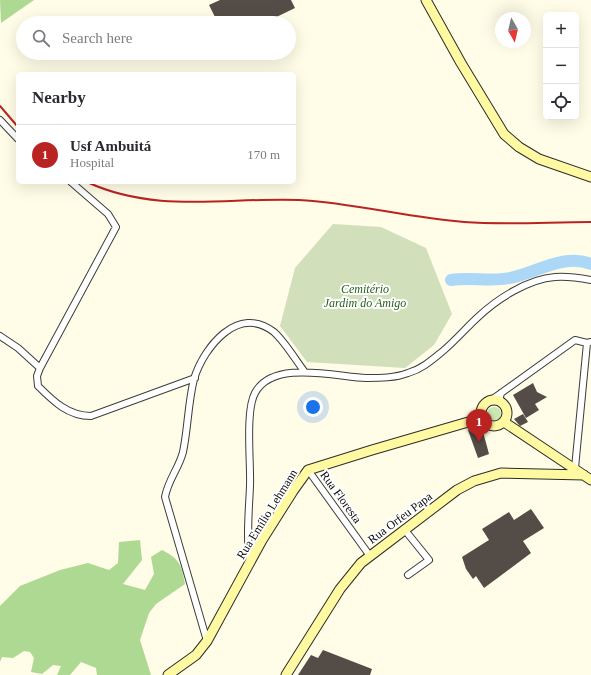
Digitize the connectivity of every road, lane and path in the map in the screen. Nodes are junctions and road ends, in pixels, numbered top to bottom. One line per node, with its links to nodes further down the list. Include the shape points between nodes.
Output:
1 (426, 0): 4 (main road, via 504,134 538,159)
2 (0, 120): 3 (street)
3 (16, 137)
4 (591, 177)
5 (73, 184): 9 (street, via 108,214 116,227)
6 (591, 280): 10 (street, via 555,277 524,286 490,308 455,342 421,368 407,374 365,378)
7 (0, 336): 9 (street)
8 (589, 342): 12 (street, via 575,340); 15 (street)
9 (40, 368): 11 (street, via 37,376 38,386 65,410 81,416 91,416)
10 (304, 371): 11 (street, via 274,333 252,323 238,324 216,340); 20 (street, via 271,379 260,386 251,405 248,512)
11 (195, 378): 22 (street, via 183,451 165,497)
12 (497, 399): 13 (main road, via 484,406); 14 (main road, via 506,407)
13 (482, 418): 14 (main road, via 491,426); 16 (main road, Rua Emílio Lehmann)
14 (504, 422): 15 (main road)
15 (575, 468): 17 (main road)
16 (308, 470): 19 (street, Rua Floresta); 20 (main road, Rua Emílio Lehmann)
17 (587, 478): 18 (main road, Rua Orfeu Papa, via 511,472 491,474 457,490)
18 (404, 529): 19 (main road, Rua Orfeu Papa); 21 (street, via 429,560)
19 (370, 556): 24 (main road, Rua Orfeu Papa, via 340,589)
20 (250, 562): 22 (main road, Rua Emílio Lehmann)
21 (408, 575)
22 (207, 641): 23 (main road, Rua Emílio Lehmann, via 196,655)
23 (168, 675)
24 (286, 675)

